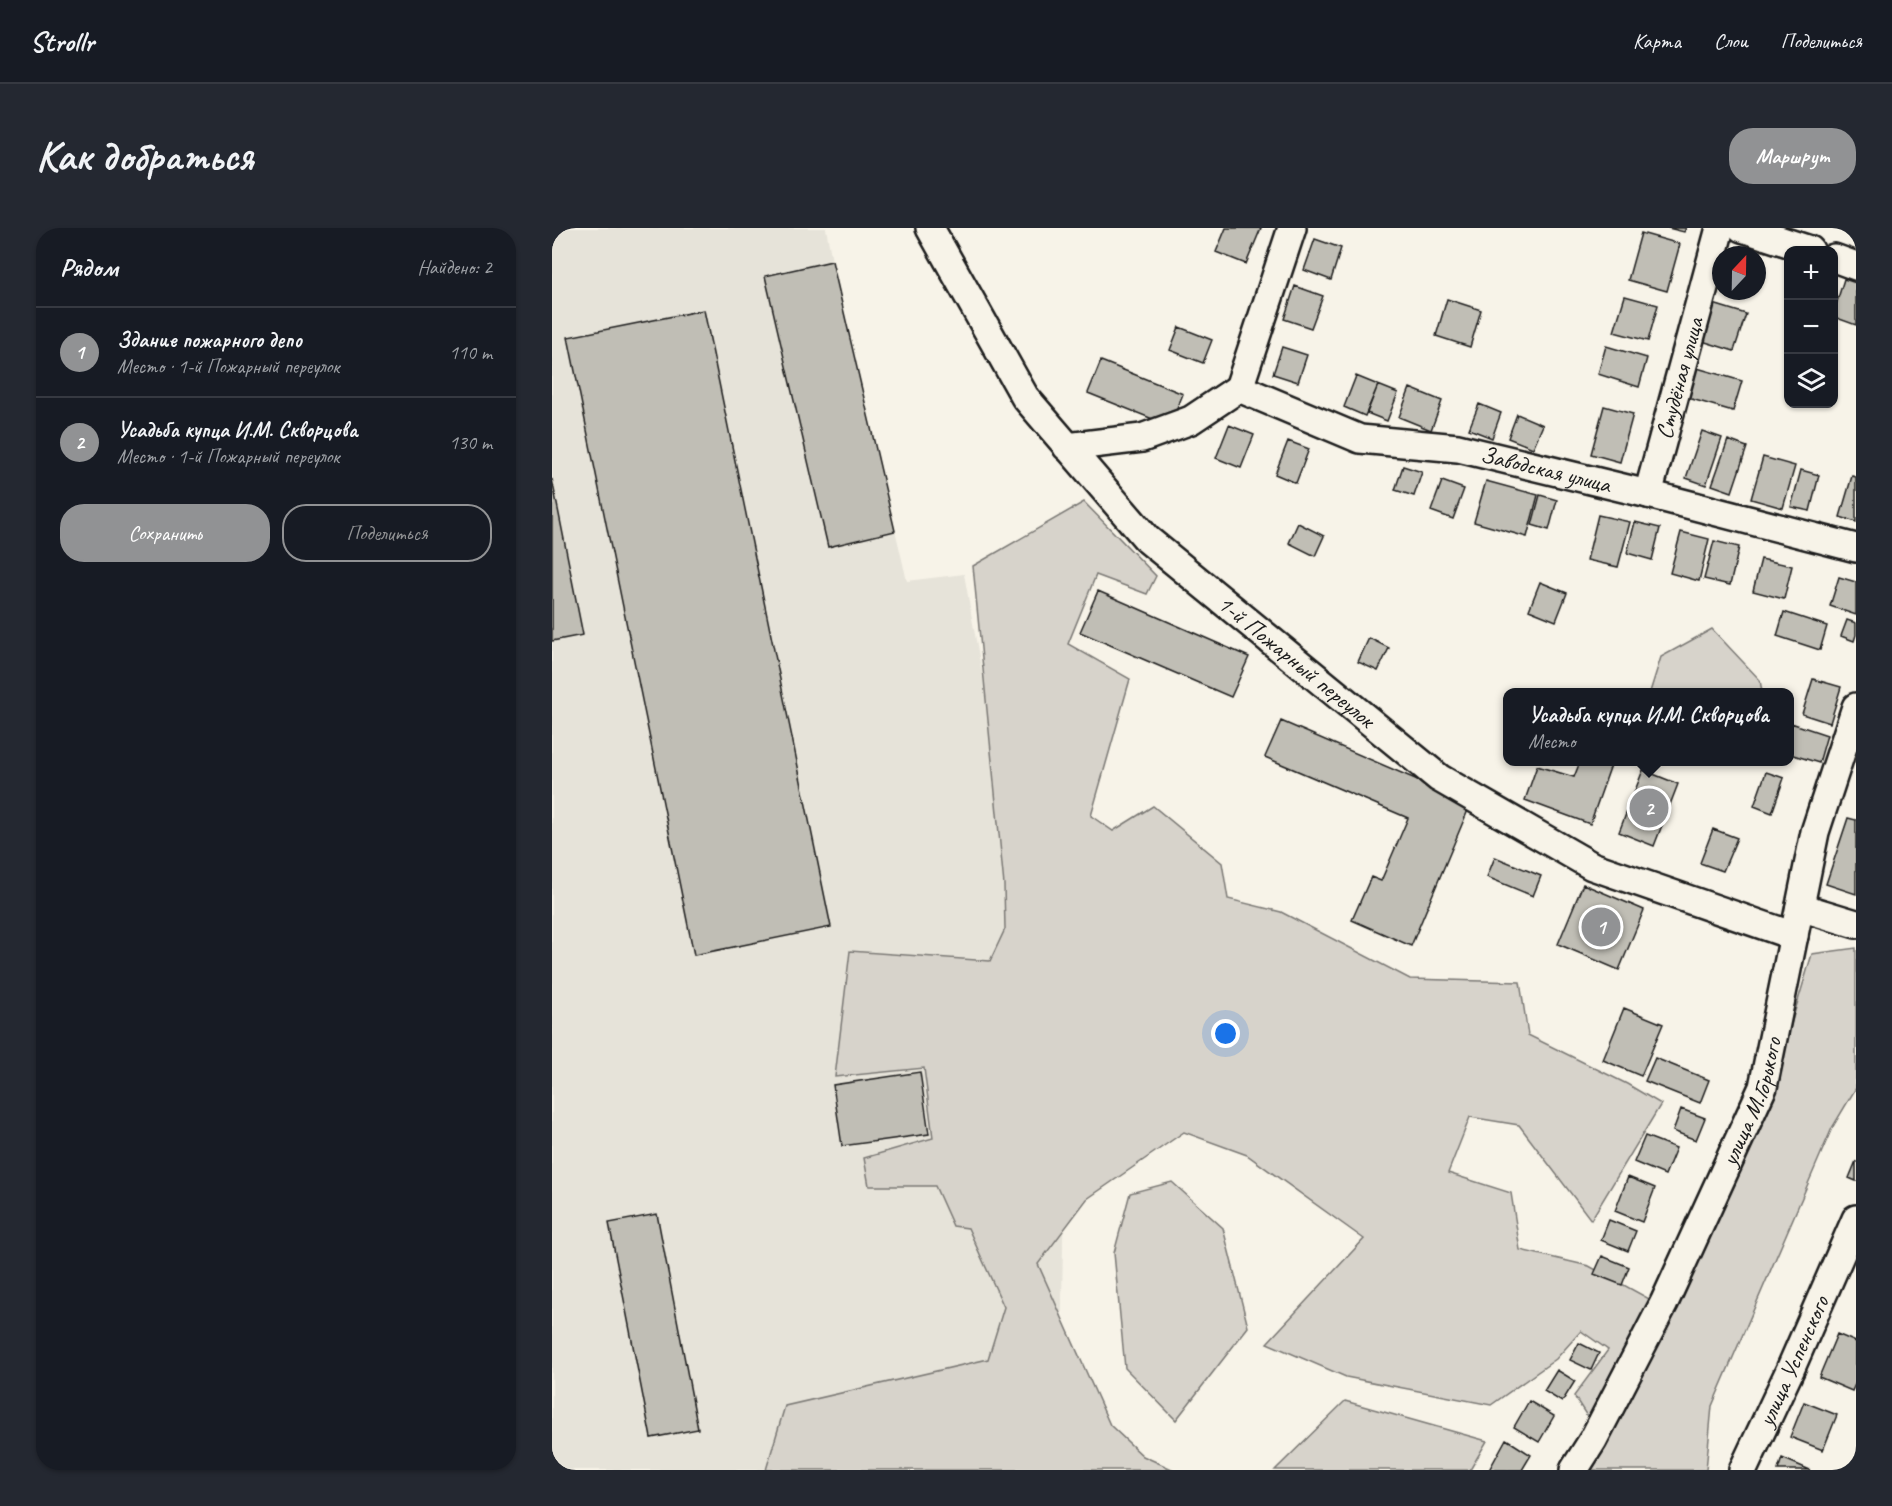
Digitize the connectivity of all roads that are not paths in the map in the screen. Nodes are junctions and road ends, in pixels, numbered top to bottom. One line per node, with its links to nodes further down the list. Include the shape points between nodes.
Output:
1 (930, 228): 9 (street, 1-й Пожарный переулок, via 1025,397)
2 (1292, 228): 8 (street)
3 (1720, 228): 10 (street, Студёная улица)
4 (1742, 228): 5 (street)
5 (1798, 246)
6 (1838, 260): 7 (street)
7 (1856, 266)
8 (1239, 388): 9 (street, via 1191,420 1142,438); 10 (street, Заводская улица, via 1360,439 1458,448)
9 (1067, 447): 15 (street, 1-й Пожарный переулок, via 1147,539 1439,778 1592,866)
10 (1648, 494): 11 (street, Заводская улица)
11 (1856, 548)
12 (1856, 707): 13 (street, улица М.Горького, via 1815,832)
13 (1800, 907): 14 (street); 15 (street, улица М.Горького)
14 (1856, 924)
15 (1794, 936): 17 (street, улица М.Горького, via 1763,1088 1664,1303)
16 (1856, 1219): 18 (street, улица Успенского)
17 (1574, 1470)
18 (1743, 1470)

